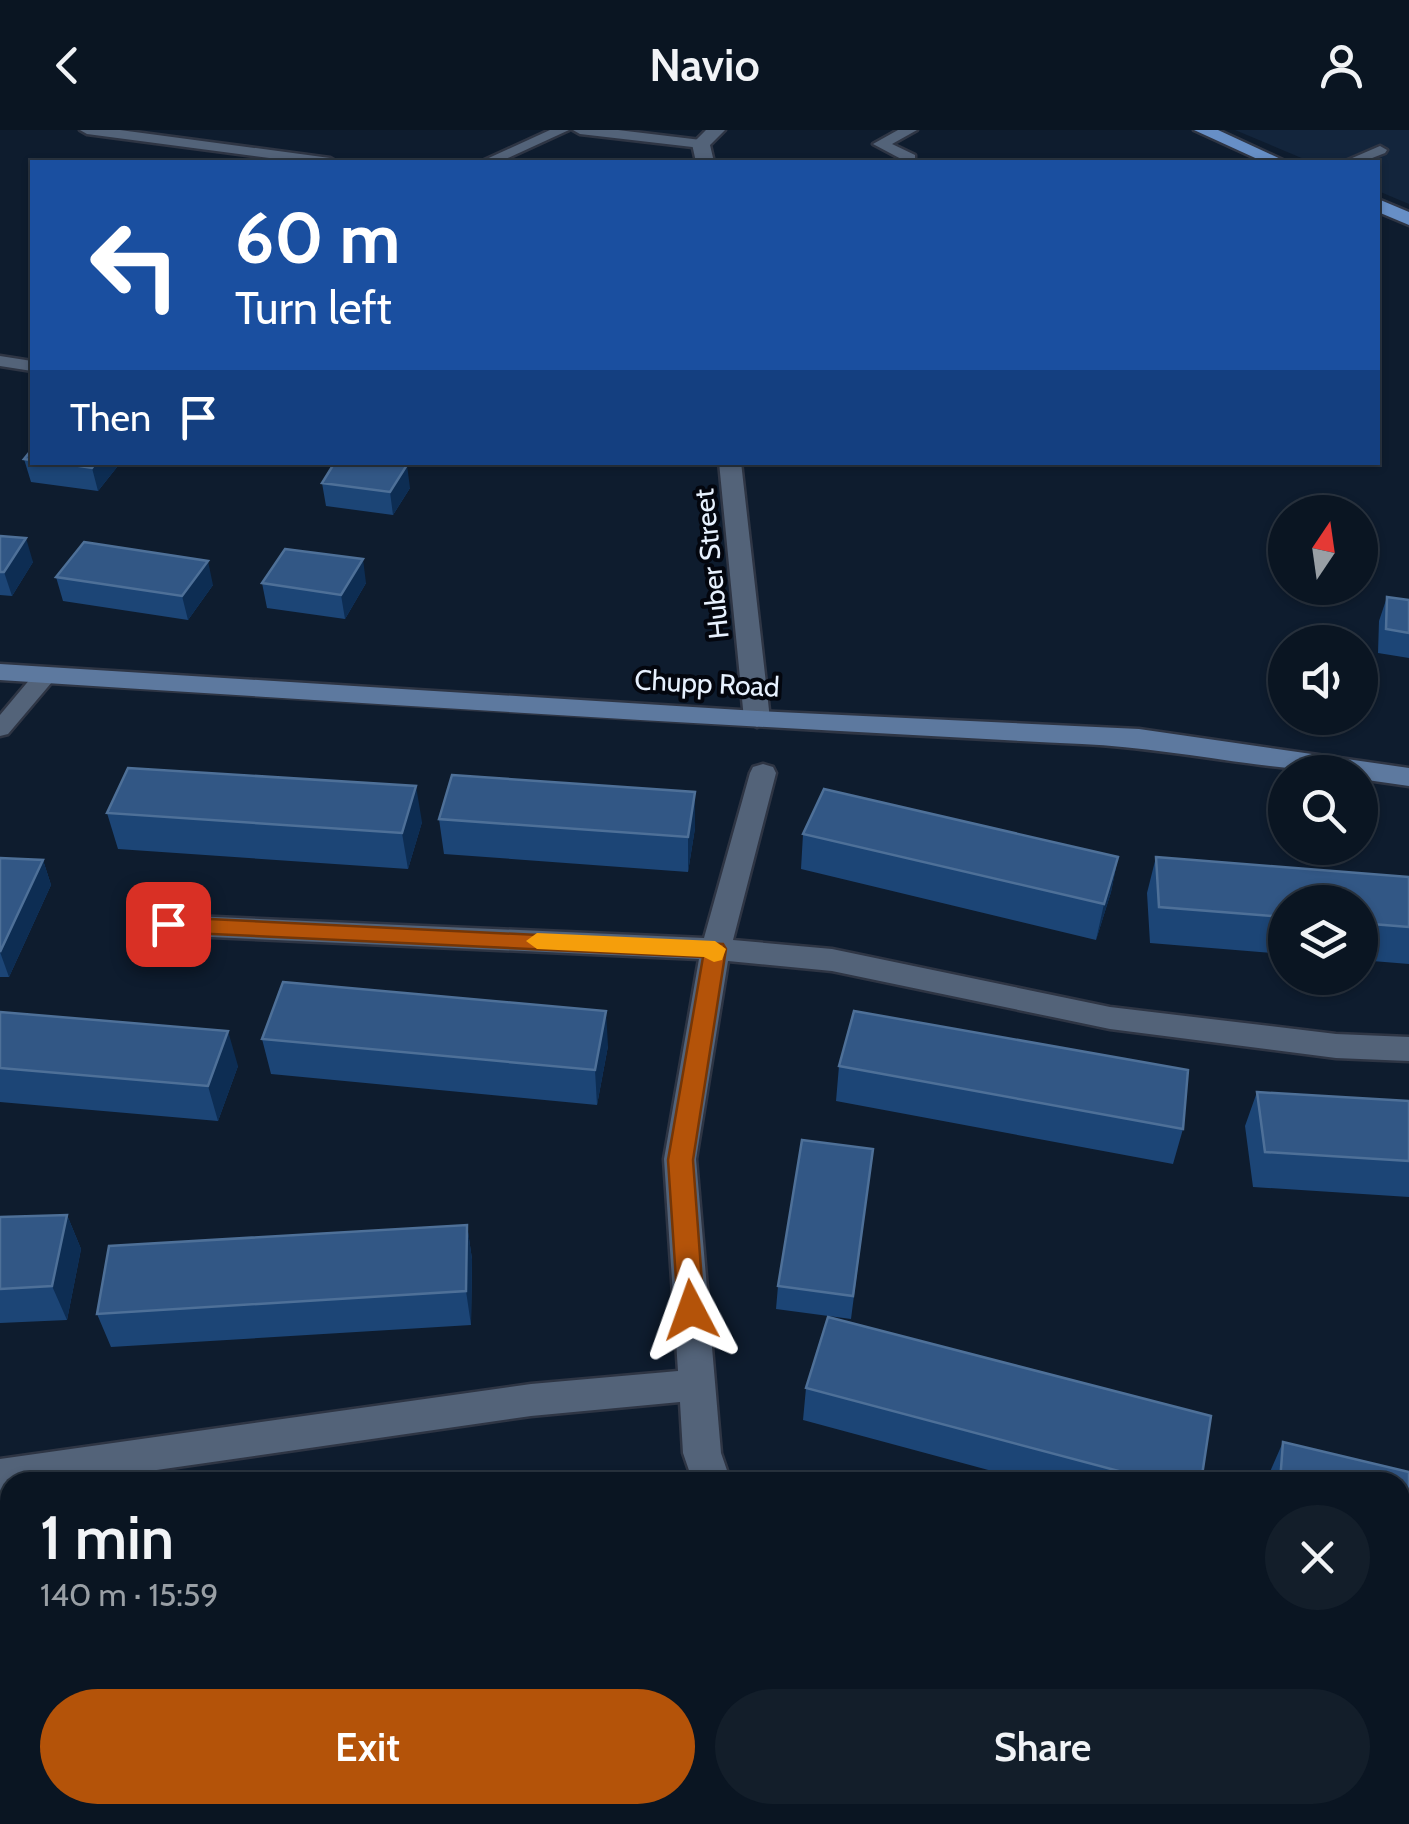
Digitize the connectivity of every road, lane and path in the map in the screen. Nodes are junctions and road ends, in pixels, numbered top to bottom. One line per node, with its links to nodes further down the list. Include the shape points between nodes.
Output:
1 (87, 130): 10 (lane)
2 (562, 130): 11 (lane)
3 (580, 130): 8 (lane)
4 (716, 130): 8 (street)
5 (910, 130): 9 (lane, via 880,144)
6 (1203, 130): 12 (main road)
7 (1380, 150): 13 (lane)
8 (703, 153)
9 (910, 158)
10 (315, 160)
11 (491, 160)
12 (1273, 160)
13 (1355, 160)
14 (1380, 206): 15 (main road)
15 (1409, 219)
16 (0, 360): 17 (lane)
17 (30, 366)
18 (730, 465): 21 (street, Huber Street)
19 (0, 672): 20 (street, Chupp Road)
20 (44, 677): 21 (street, Chupp Road); 22 (lane)
21 (757, 719): 24 (street, Chupp Road, via 1139,738)
22 (0, 730)
23 (763, 773): 26 (street)
24 (1409, 778)
25 (168, 924): 26 (street)
26 (715, 949): 27 (street, via 832,960 1110,1018 1336,1046); 28 (street, via 680,1160)
27 (1409, 1048)
28 (696, 1385): 29 (street, via 531,1400); 30 (street)
29 (28, 1472)
30 (709, 1472)

